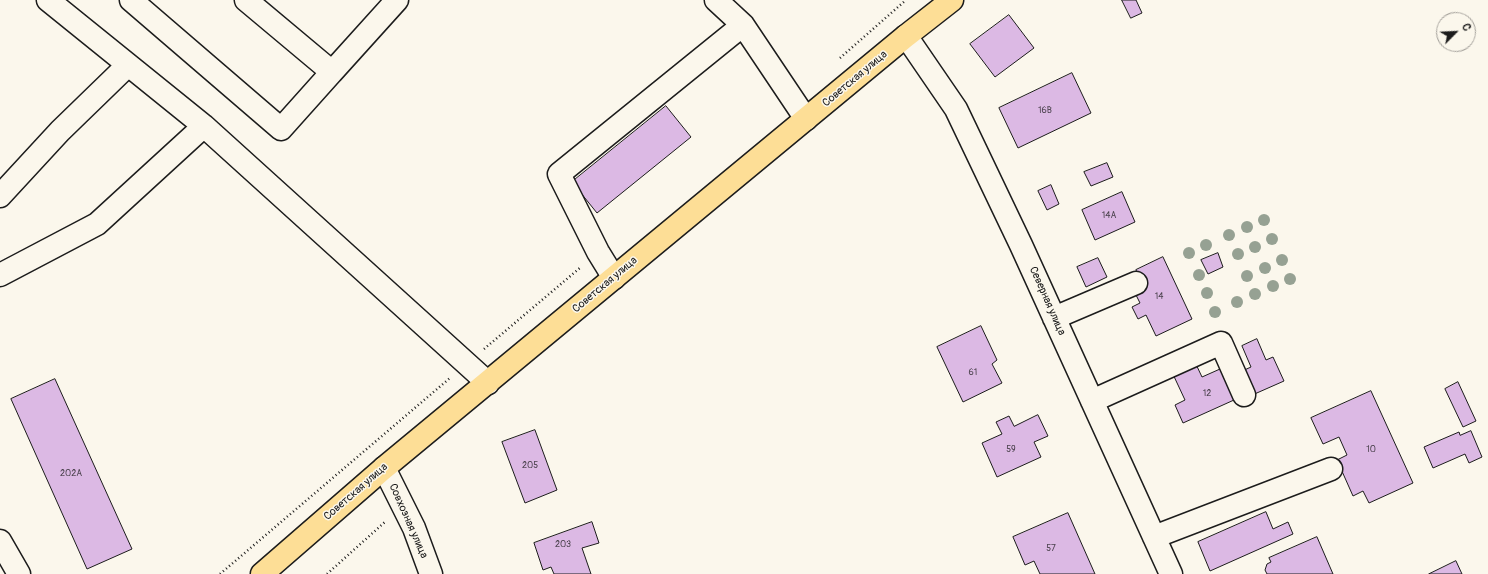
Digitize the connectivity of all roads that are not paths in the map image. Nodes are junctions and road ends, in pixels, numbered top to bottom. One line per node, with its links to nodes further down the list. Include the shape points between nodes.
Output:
1 (48, 0): 10 (street)
2 (130, 0): 11 (street, via 281,129)
3 (246, 0): 11 (street)
4 (397, 0): 11 (street)
5 (716, 0): 8 (street)
6 (730, 0): 8 (street)
7 (952, 0): 9 (main road, Советская улица)
8 (743, 25): 12 (street); 16 (street, via 559,174)
9 (906, 36): 12 (main road, Советская улица); 18 (street, Северная улица, via 956,109)
10 (128, 66): 13 (street); 14 (street, via 60,131)
11 (332, 72)
12 (806, 119): 16 (main road, Советская улица)
13 (204, 126): 15 (street, via 96,224); 19 (street)
14 (0, 196)
15 (0, 275)
16 (614, 278): 19 (main road, Советская улица)
17 (1132, 290): 18 (street)
18 (1054, 318): 21 (street, Северная улица)
19 (488, 383): 22 (main road, Советская улица)
20 (1244, 396): 21 (street, via 1221,343)
21 (1092, 401): 24 (street, Северная улица)
22 (384, 468): 27 (main road, Советская улица); 28 (street, Совхозная улица, via 414,528)
23 (1331, 470): 24 (street)
24 (1154, 537): 29 (street, Северная улица)
25 (0, 541): 26 (street)
26 (19, 574)
27 (262, 574)
28 (431, 574)
29 (1171, 574)

